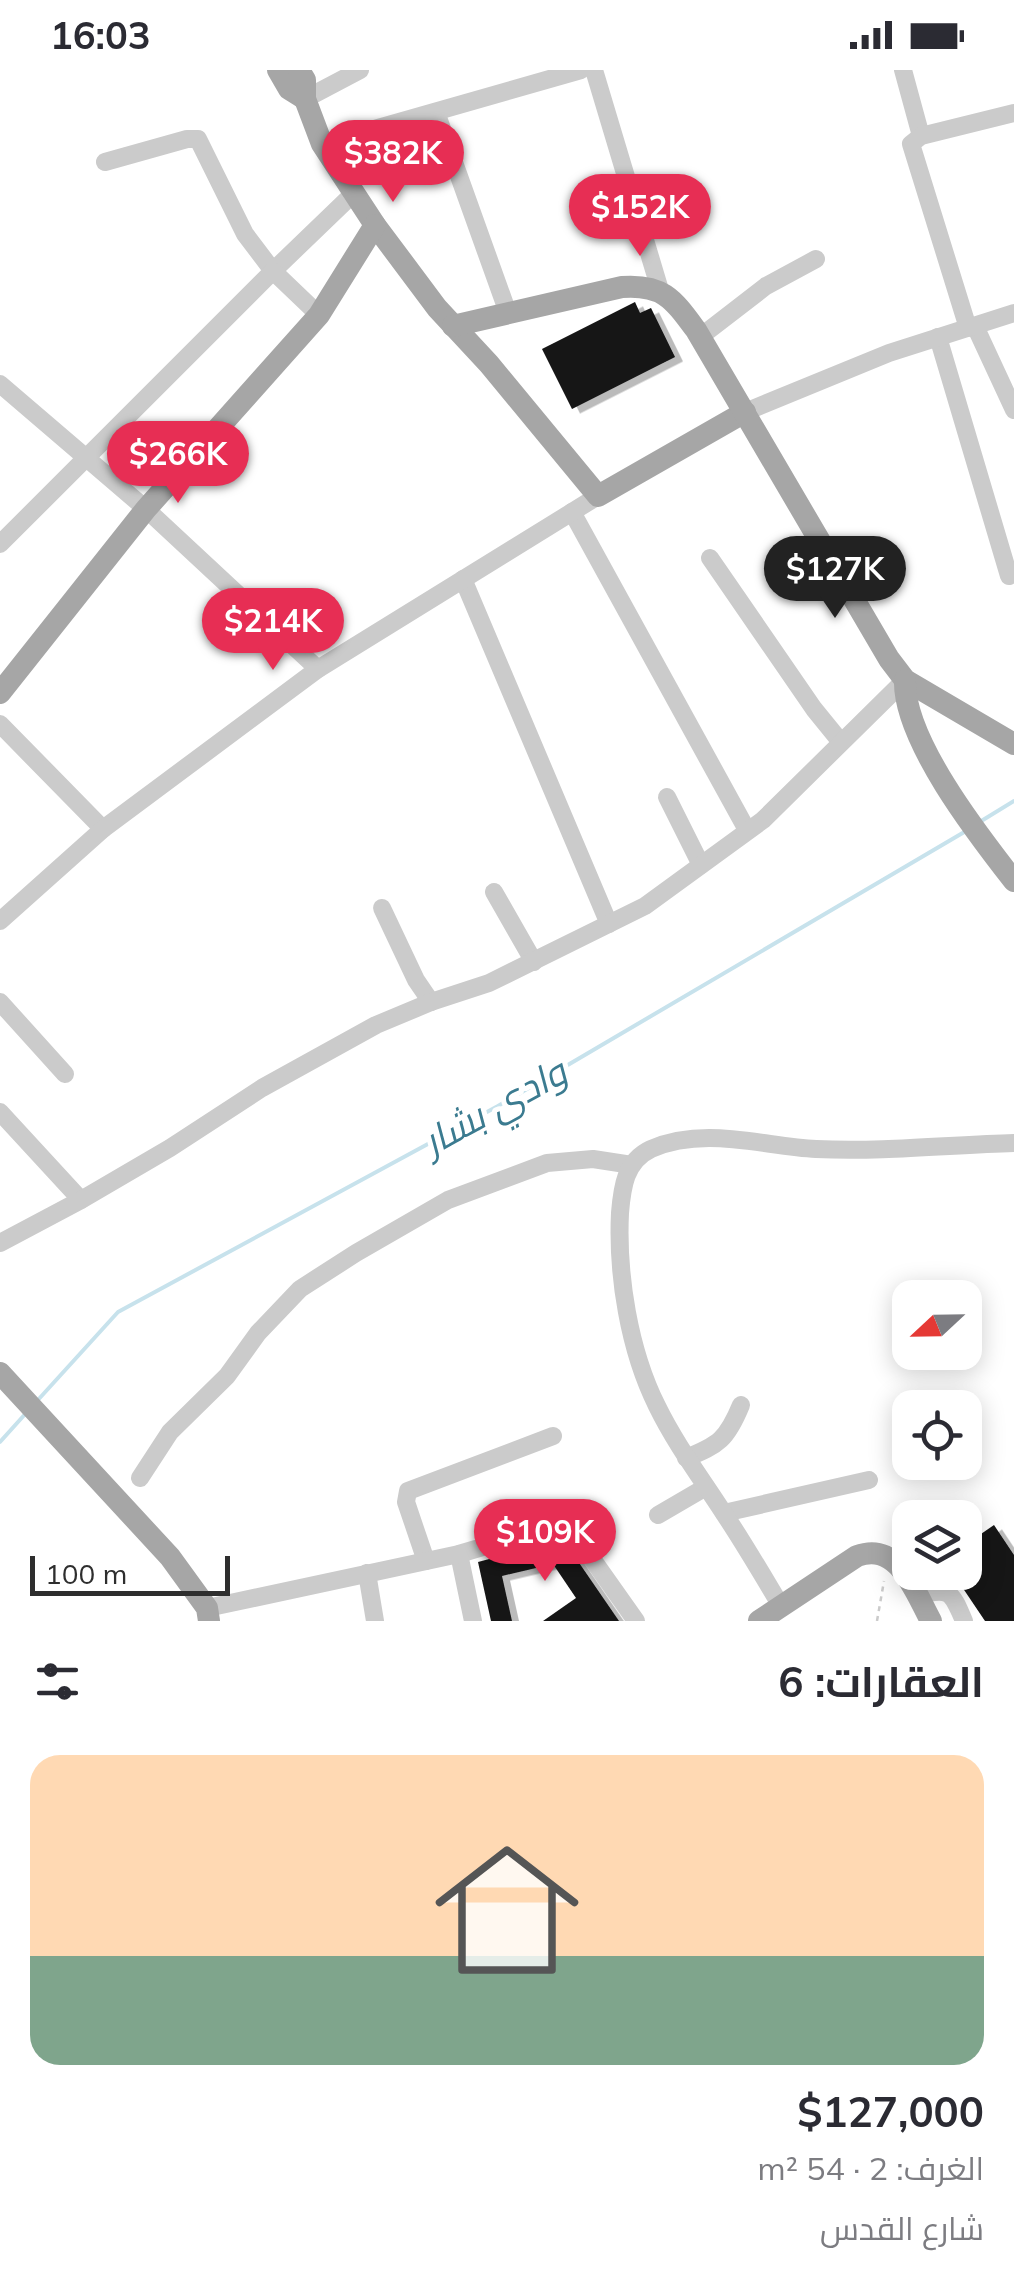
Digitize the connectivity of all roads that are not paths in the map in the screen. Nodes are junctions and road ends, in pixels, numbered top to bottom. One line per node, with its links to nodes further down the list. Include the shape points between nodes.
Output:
1 (278, 70): 7 (main road)
2 (299, 70): 7 (main road)
3 (360, 70): 7 (street)
4 (581, 70): 8 (street)
5 (594, 70): 17 (street)
6 (903, 70): 10 (street)
7 (306, 99): 11 (main road)
8 (436, 112): 11 (street); 18 (street)
9 (1014, 113): 10 (street)
10 (922, 136): 22 (street, via 912,150)
11 (322, 144): 13 (main road)
12 (105, 162): 16 (street, via 198,139 245,234)
13 (354, 193): 14 (main road); 16 (street)
14 (375, 225): 20 (main road); 21 (main road)
15 (816, 259): 23 (street, via 766,286)
16 (273, 271): 20 (street); 28 (street)
17 (660, 290): 18 (main road, via 622,287); 23 (main road)
18 (508, 313): 21 (main road)
19 (1014, 314): 22 (street)
20 (318, 315): 30 (main road)
21 (453, 326): 29 (main road)
22 (971, 327): 24 (street); 26 (street)
23 (700, 337): 27 (main road)
24 (938, 338): 27 (street); 34 (street)
25 (0, 384): 28 (street)
26 (1014, 410)
27 (744, 412): 29 (main road); 37 (main road)
28 (89, 458): 30 (street); 32 (street)
29 (598, 496): 31 (street)
30 (146, 510): 36 (street); 38 (main road)
31 (572, 512): 35 (street); 44 (street)
32 (0, 544)
33 (710, 558): 40 (street)
34 (1009, 576)
35 (464, 579): 36 (street); 50 (street)
36 (318, 669): 43 (street)
37 (905, 680): 40 (street); 41 (main road); 46 (main road, via 911,722)
38 (0, 693)
39 (0, 724): 43 (street)
40 (840, 741): 44 (street)
41 (1014, 744)
42 (667, 797): 45 (street)
43 (103, 829): 49 (street)
44 (747, 830): 45 (street)
45 (700, 865): 50 (street)
46 (1012, 878)
47 (494, 892): 51 (street)
48 (382, 908): 53 (street)
49 (0, 921)
50 (609, 924): 51 (street)
51 (534, 962): 53 (street)
52 (0, 1002): 54 (street)
53 (432, 1002): 58 (street, via 262,1088)
54 (65, 1074)
55 (0, 1112): 58 (street)
56 (1014, 1143): 57 (street, via 815,1148 740,1138 689,1140 647,1151)
57 (632, 1165): 63 (street, via 622,1184 619,1234 631,1321 643,1372); 64 (street, via 546,1163 448,1200 356,1253 300,1289 170,1432)
58 (81, 1200): 59 (street)
59 (0, 1243)
60 (0, 1373): 74 (main road, via 170,1557)
61 (741, 1405): 63 (street, via 729,1433)
62 (553, 1436): 70 (street, via 408,1492)
63 (686, 1458): 66 (street)
64 (140, 1478)
65 (869, 1480): 67 (street)
66 (706, 1487): 67 (street); 68 (street)
67 (724, 1513): 73 (street)
68 (658, 1515)
69 (459, 1554): 70 (street); 76 (street); 77 (street, via 554,1526 570,1532)
70 (426, 1561): 71 (street)
71 (367, 1573): 74 (street); 75 (street)
72 (917, 1595): 73 (main road, via 895,1560 870,1551); 79 (main road); 80 (street, via 949,1592)
73 (782, 1606): 78 (main road)
74 (208, 1615)
75 (375, 1621)
76 (473, 1621)
77 (636, 1621)
78 (759, 1621)
79 (931, 1621)
80 (964, 1621)

